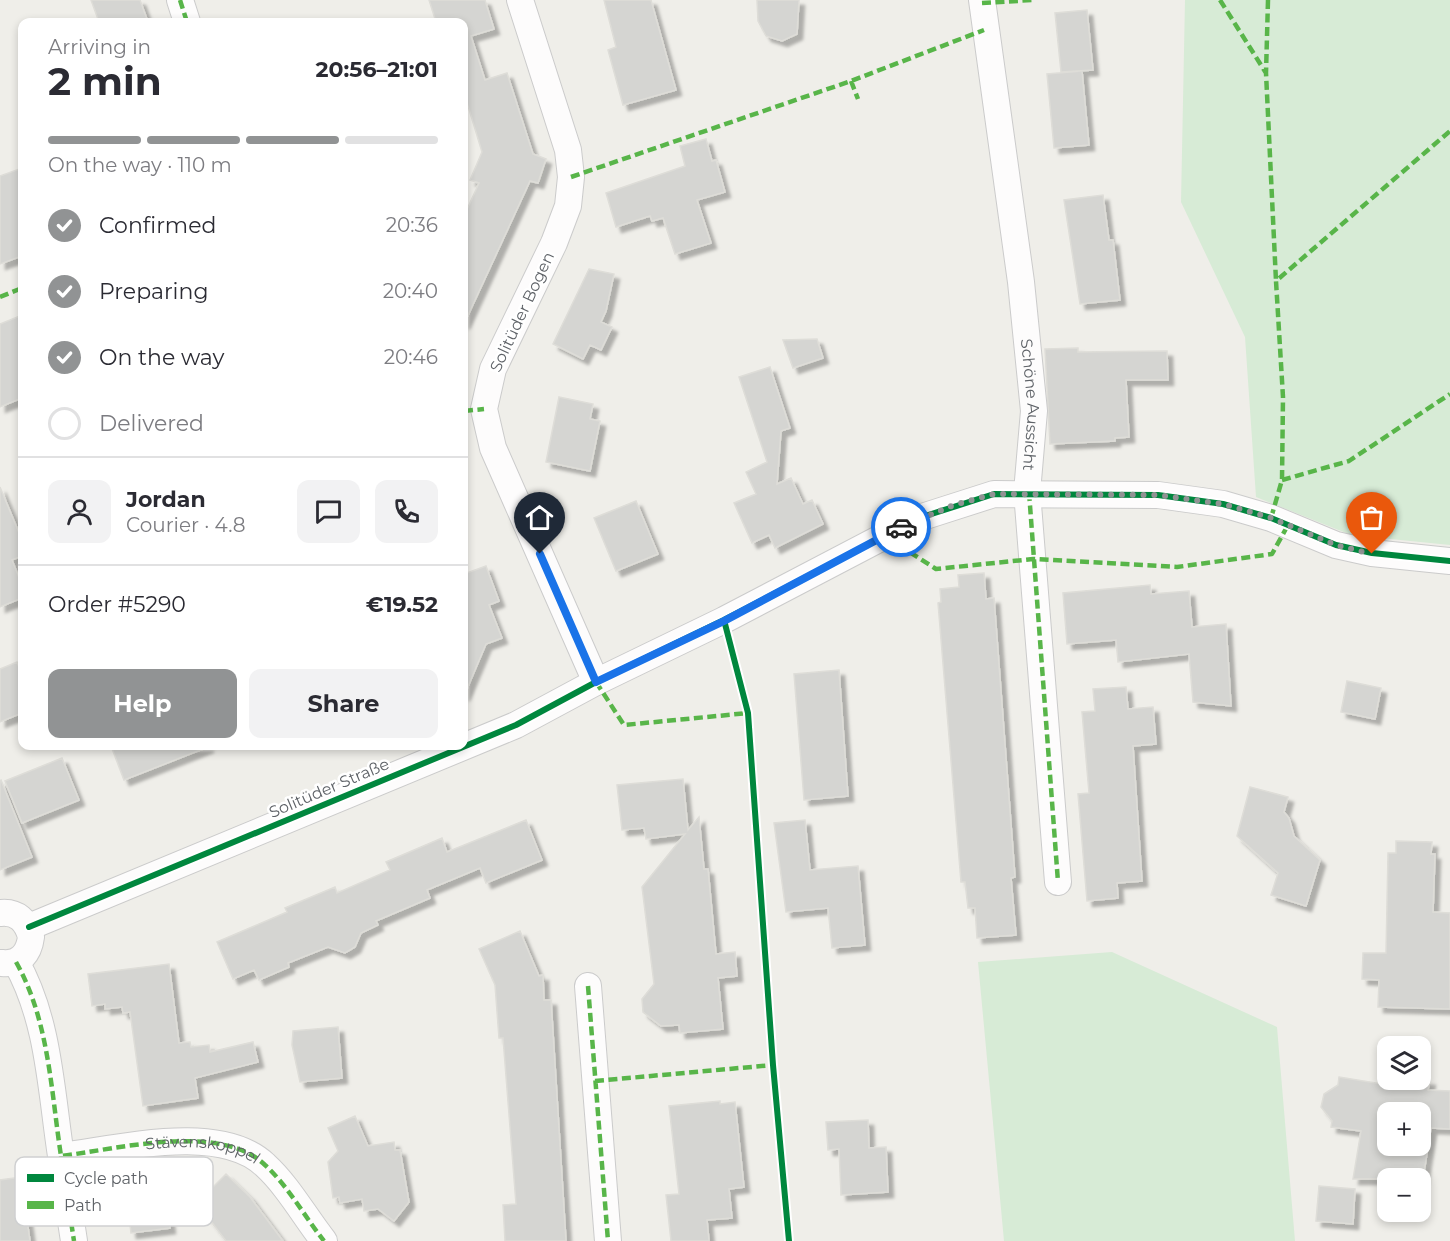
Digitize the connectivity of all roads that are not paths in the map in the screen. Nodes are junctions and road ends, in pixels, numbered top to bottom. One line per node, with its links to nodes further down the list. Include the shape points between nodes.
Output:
1 (180, 0): 4 (street)
2 (520, 0): 5 (street, Solitüder Bogen, via 568,150 568,206)
3 (982, 0): 6 (street, Schöne Aussicht, via 1021,282 1034,411)
4 (186, 18)
5 (474, 410): 8 (street, Solitüder Bogen)
6 (1027, 492): 7 (street, Solitüder Straße, via 1158,495 1223,504 1280,521 1336,545 1382,555); 8 (street, Solitüder Straße, via 994,494 919,518 724,621); 11 (street, Schöne Aussicht)
7 (1450, 561)
8 (596, 682): 9 (street, Solitüder Straße, via 516,725)
9 (468, 745)
10 (456, 750): 13 (street, Solitüder Straße)
11 (1058, 882)
12 (0, 913): 13 (street, via 14,914)
13 (29, 927): 14 (street, via 30,947 25,956)
14 (8, 962): 16 (street, via 30,986 39,1016)
15 (588, 986): 20 (street)
16 (61, 1156): 19 (street, Stävenskoppel, via 192,1140 244,1150 265,1165)
17 (72, 1226): 18 (street)
18 (74, 1241)
19 (324, 1241)
20 (608, 1241)

